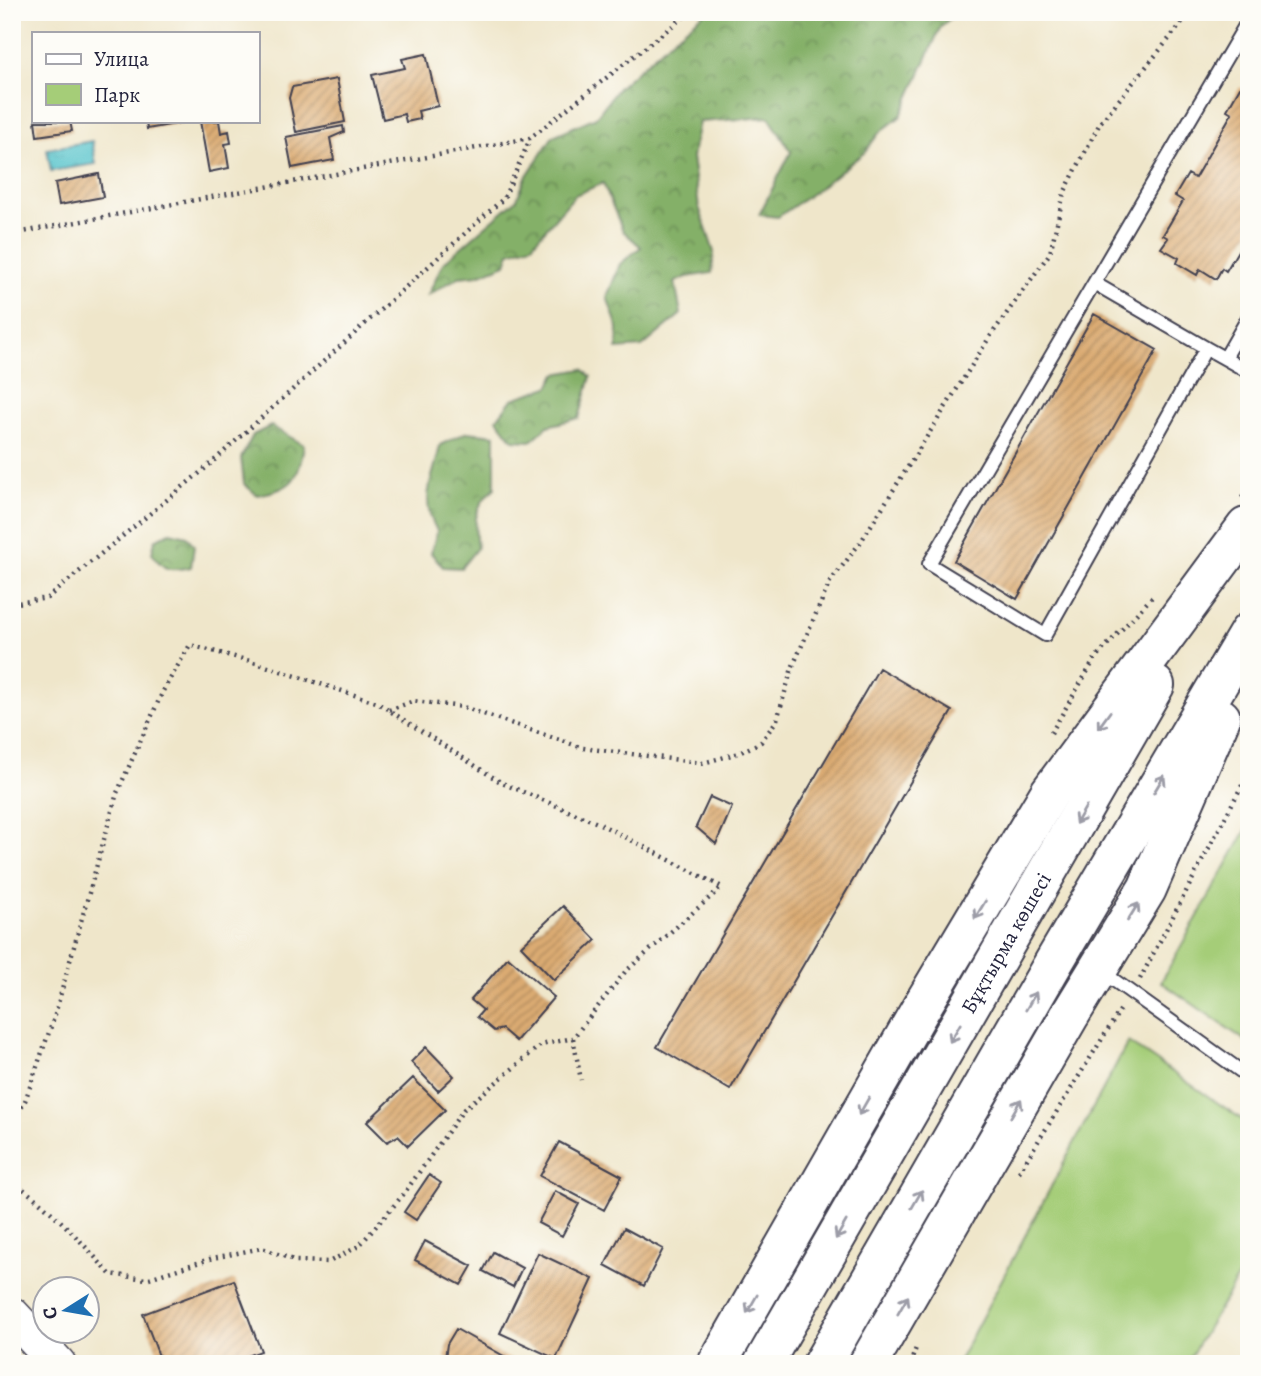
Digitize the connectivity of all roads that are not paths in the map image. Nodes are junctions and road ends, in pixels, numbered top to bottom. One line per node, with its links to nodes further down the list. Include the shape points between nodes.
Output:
1 (1249, 19): 2 (lane)
2 (1094, 283): 4 (lane); 4 (lane, via 929,564 1045,635)
3 (1249, 316): 5 (lane)
4 (1206, 348): 5 (lane)
5 (1225, 358): 6 (lane)
6 (1249, 372)
7 (1247, 524): 14 (main road, one-way to 14, via 1050,792); 15 (main road, Бұқтырма көшесі, one-way to 15)
8 (1249, 632): 16 (main road, one-way to 8)
9 (1249, 652): 10 (main road, one-way to 9, via 1147,889)
10 (1098, 968): 11 (lane); 17 (main road, one-way to 10)
11 (1249, 1077)
12 (12, 1315): 13 (main road)
13 (58, 1364)
14 (717, 1364)
15 (763, 1364)
16 (822, 1364)
17 (869, 1364)

